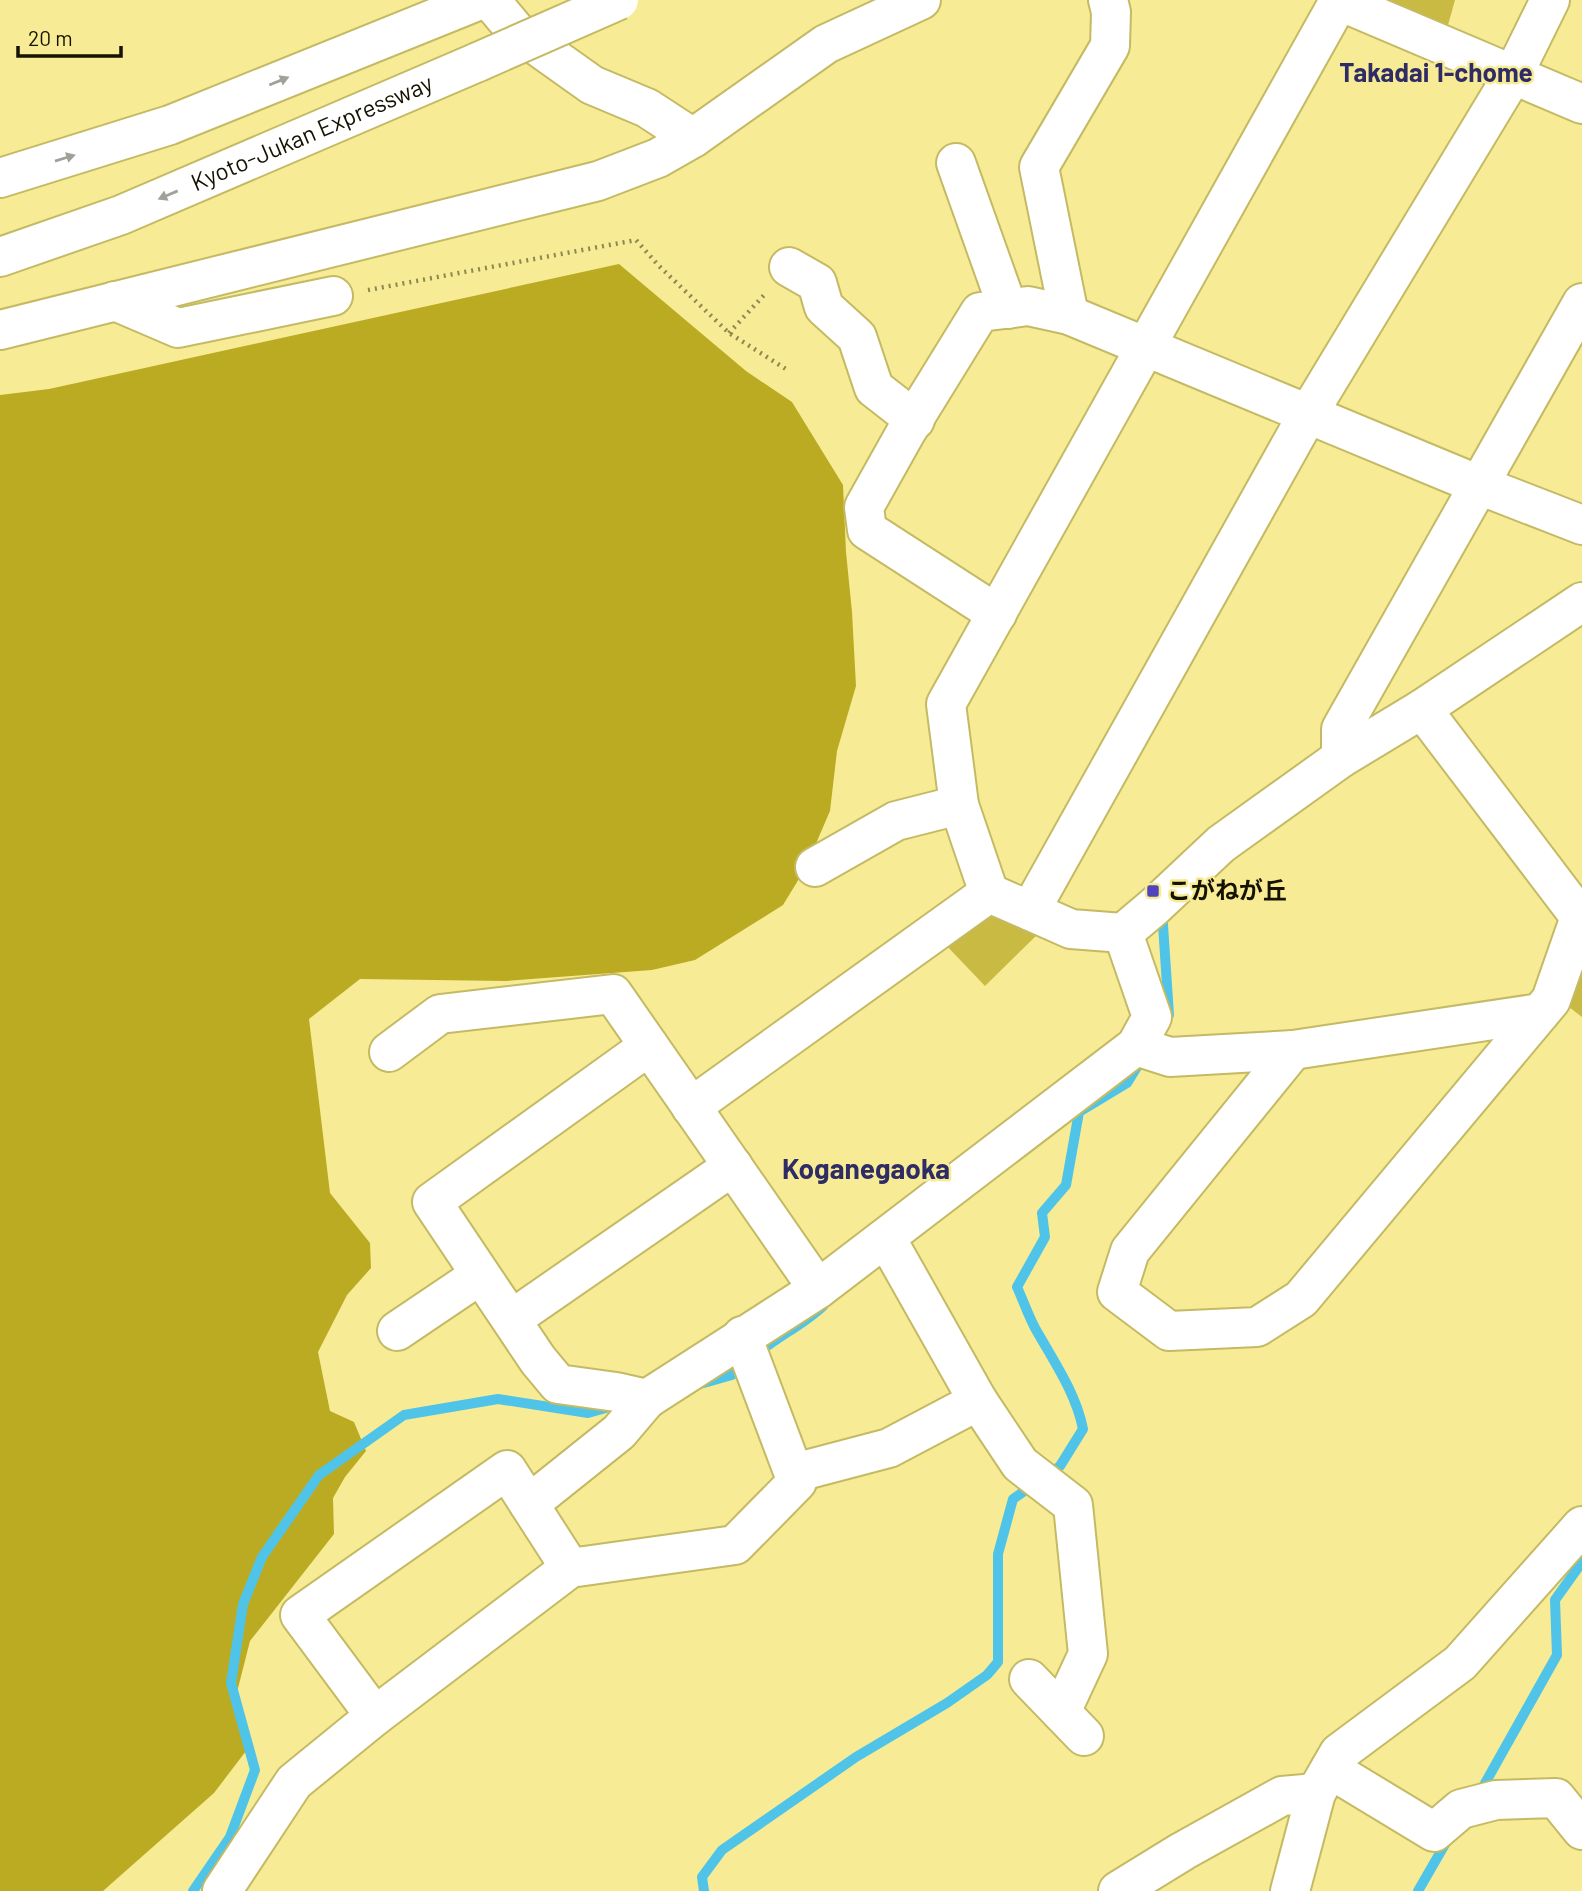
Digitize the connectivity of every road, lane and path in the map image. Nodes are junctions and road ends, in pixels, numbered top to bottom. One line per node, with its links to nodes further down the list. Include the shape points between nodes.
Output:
1 (490, 0): 10 (main road, via 516,31 592,85 647,108)
2 (619, 0): 13 (main road, Kyoto-Jukan Expressway, one-way to 13, bridge, via 121,215)
3 (921, 0): 10 (main road, via 826,44)
4 (1108, 0): 19 (main road, via 1110,46 1038,167)
5 (1549, 0): 8 (main road)
6 (1338, 1): 8 (main road); 23 (main road)
7 (466, 6): 12 (main road, one-way to 7, via 170,125)
8 (1513, 75): 9 (main road); 25 (main road)
9 (1582, 104)
10 (693, 138): 16 (main road, via 658,158 598,181)
11 (956, 163): 18 (main road)
12 (0, 178)
13 (0, 257)
14 (789, 267): 26 (main road, via 817,283 824,307 857,337 874,388)
15 (333, 296): 16 (main road, via 178,328); 22 (path, via 636,240)
16 (115, 301): 21 (main road)
17 (1582, 303): 27 (main road)
18 (1008, 309): 19 (main road, via 1028,306); 26 (main road, via 980,312)
19 (1069, 316): 23 (main road)
20 (742, 320): 22 (path)
21 (0, 330)
22 (729, 333): 24 (path)
23 (1146, 347): 25 (main road); 30 (main road)
24 (789, 372)
25 (1308, 414): 27 (main road); 36 (main road)
26 (915, 420): 30 (main road, via 864,507 867,530)
27 (1479, 485): 28 (main road); 32 (main road, via 1341,729)
28 (1582, 525)
29 (1582, 601): 31 (main road)
30 (997, 614): 33 (main road, via 946,704)
31 (1422, 709): 32 (main road); 38 (main road, via 1580,917 1551,1000)
32 (1341, 758): 37 (main road, via 1221,844)
33 (959, 805): 34 (main road, via 896,821); 35 (main road)
34 (815, 867)
35 (989, 893): 36 (main road); 43 (main road)
36 (1030, 911): 37 (main road, via 1071,929)
37 (1123, 933): 40 (main road, via 1152,1017)
38 (1540, 1013): 41 (main road); 41 (main road, via 1301,1299 1257,1327 1169,1331 1117,1292 1130,1251)
39 (649, 1046): 42 (main road, via 613,994 440,1014); 43 (main road); 46 (main road, via 432,1202)
40 (1144, 1049): 41 (main road, via 1170,1057); 45 (main road)
41 (1293, 1051)
42 (389, 1052)
43 (691, 1107): 44 (main road)
44 (733, 1166): 47 (main road); 48 (main road)
45 (890, 1245): 47 (main road); 52 (main road)
46 (480, 1275): 48 (main road); 49 (main road)
47 (818, 1289): 50 (main road)
48 (512, 1319): 51 (main road, via 558,1384)
49 (397, 1331)
50 (747, 1350): 51 (main road); 53 (main road)
51 (632, 1395): 54 (main road, via 619,1432)
52 (978, 1401): 53 (main road, via 889,1448); 57 (main road, via 1020,1464 1073,1505 1088,1654 1073,1724)
53 (794, 1473): 56 (main road, via 797,1482 735,1545)
54 (529, 1504): 56 (main road); 58 (main road, via 506,1471 300,1615)
55 (1582, 1526): 59 (main road, via 1460,1663 1339,1753)
56 (570, 1568): 58 (main road)
57 (1030, 1679)
58 (375, 1716): 61 (main road, via 294,1782)
59 (1323, 1781): 60 (main road, via 1434,1832 1479,1804 1556,1798); 62 (main road, via 1282,1796); 63 (main road)
60 (1582, 1830)
61 (222, 1891)
62 (1118, 1891)
63 (1290, 1891)

